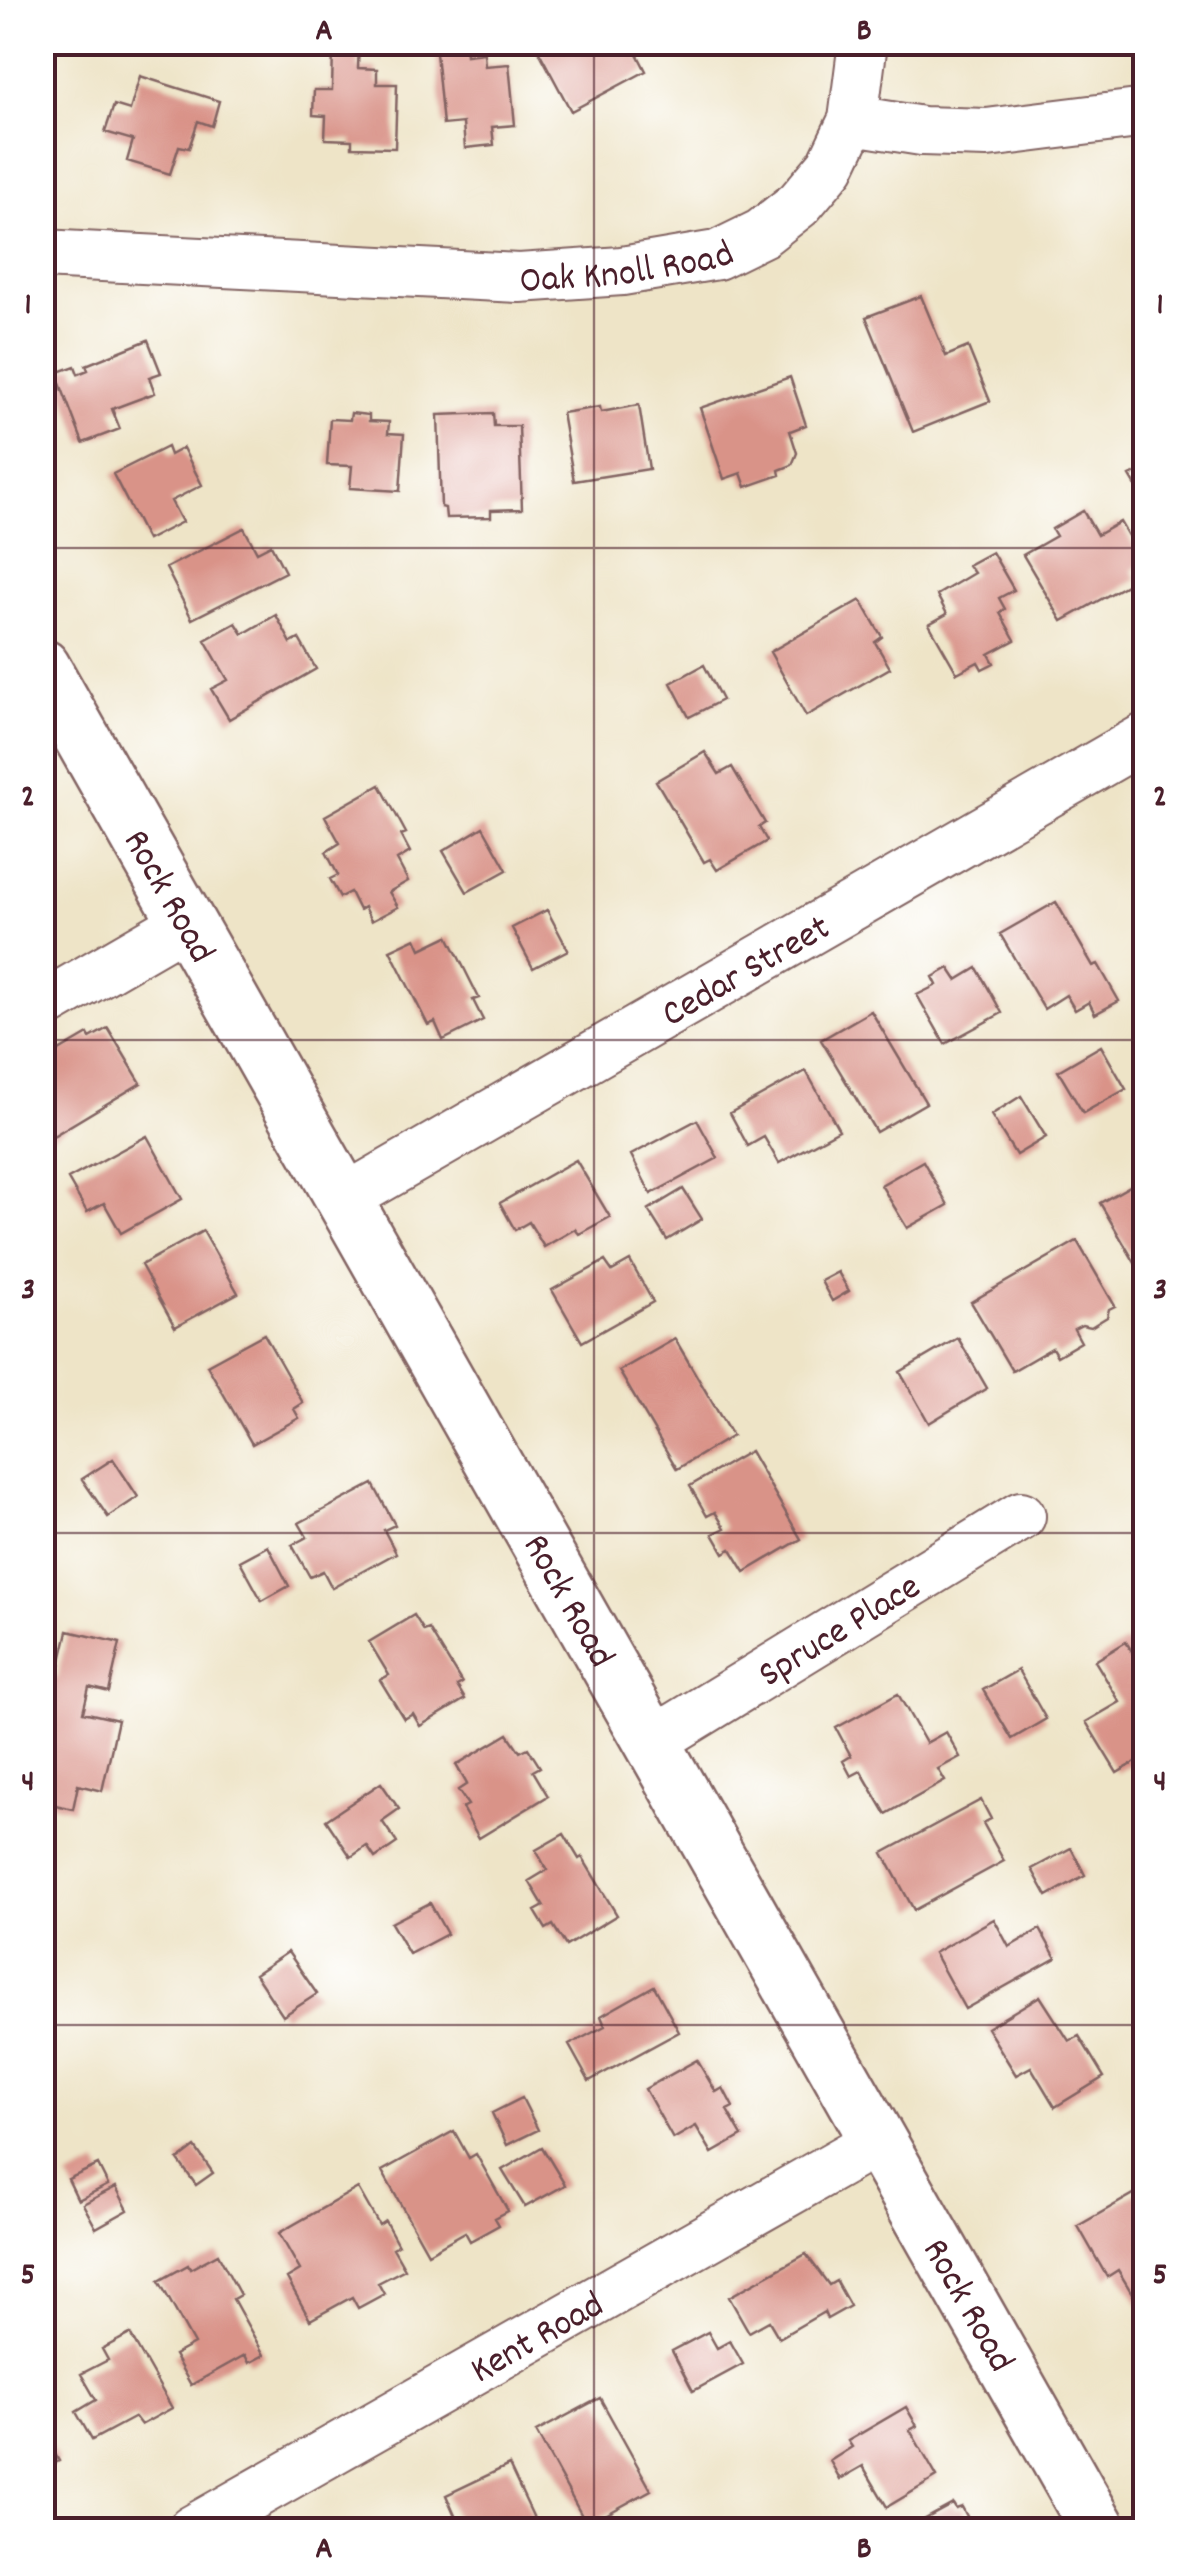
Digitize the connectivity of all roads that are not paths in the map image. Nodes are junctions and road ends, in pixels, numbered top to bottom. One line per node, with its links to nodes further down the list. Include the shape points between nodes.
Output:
1 (863, 42): 3 (street)
2 (1146, 113): 3 (street, via 987,133 922,132)
3 (854, 120): 4 (street, Oak Knoll Road, via 830,166 799,204 762,233 717,255 622,272 450,277)
4 (42, 254)
5 (42, 667): 7 (street, Rock Road)
6 (1146, 736): 9 (street, Cedar Street)
7 (187, 922): 8 (street); 9 (street, Rock Road)
8 (42, 1006)
9 (344, 1199): 11 (street, Rock Road)
10 (1022, 1516): 11 (street, Spruce Place)
11 (652, 1742): 12 (street, Rock Road)
12 (878, 2141): 13 (street, Kent Road); 14 (street, Rock Road)
13 (192, 2530)
14 (1099, 2530)

